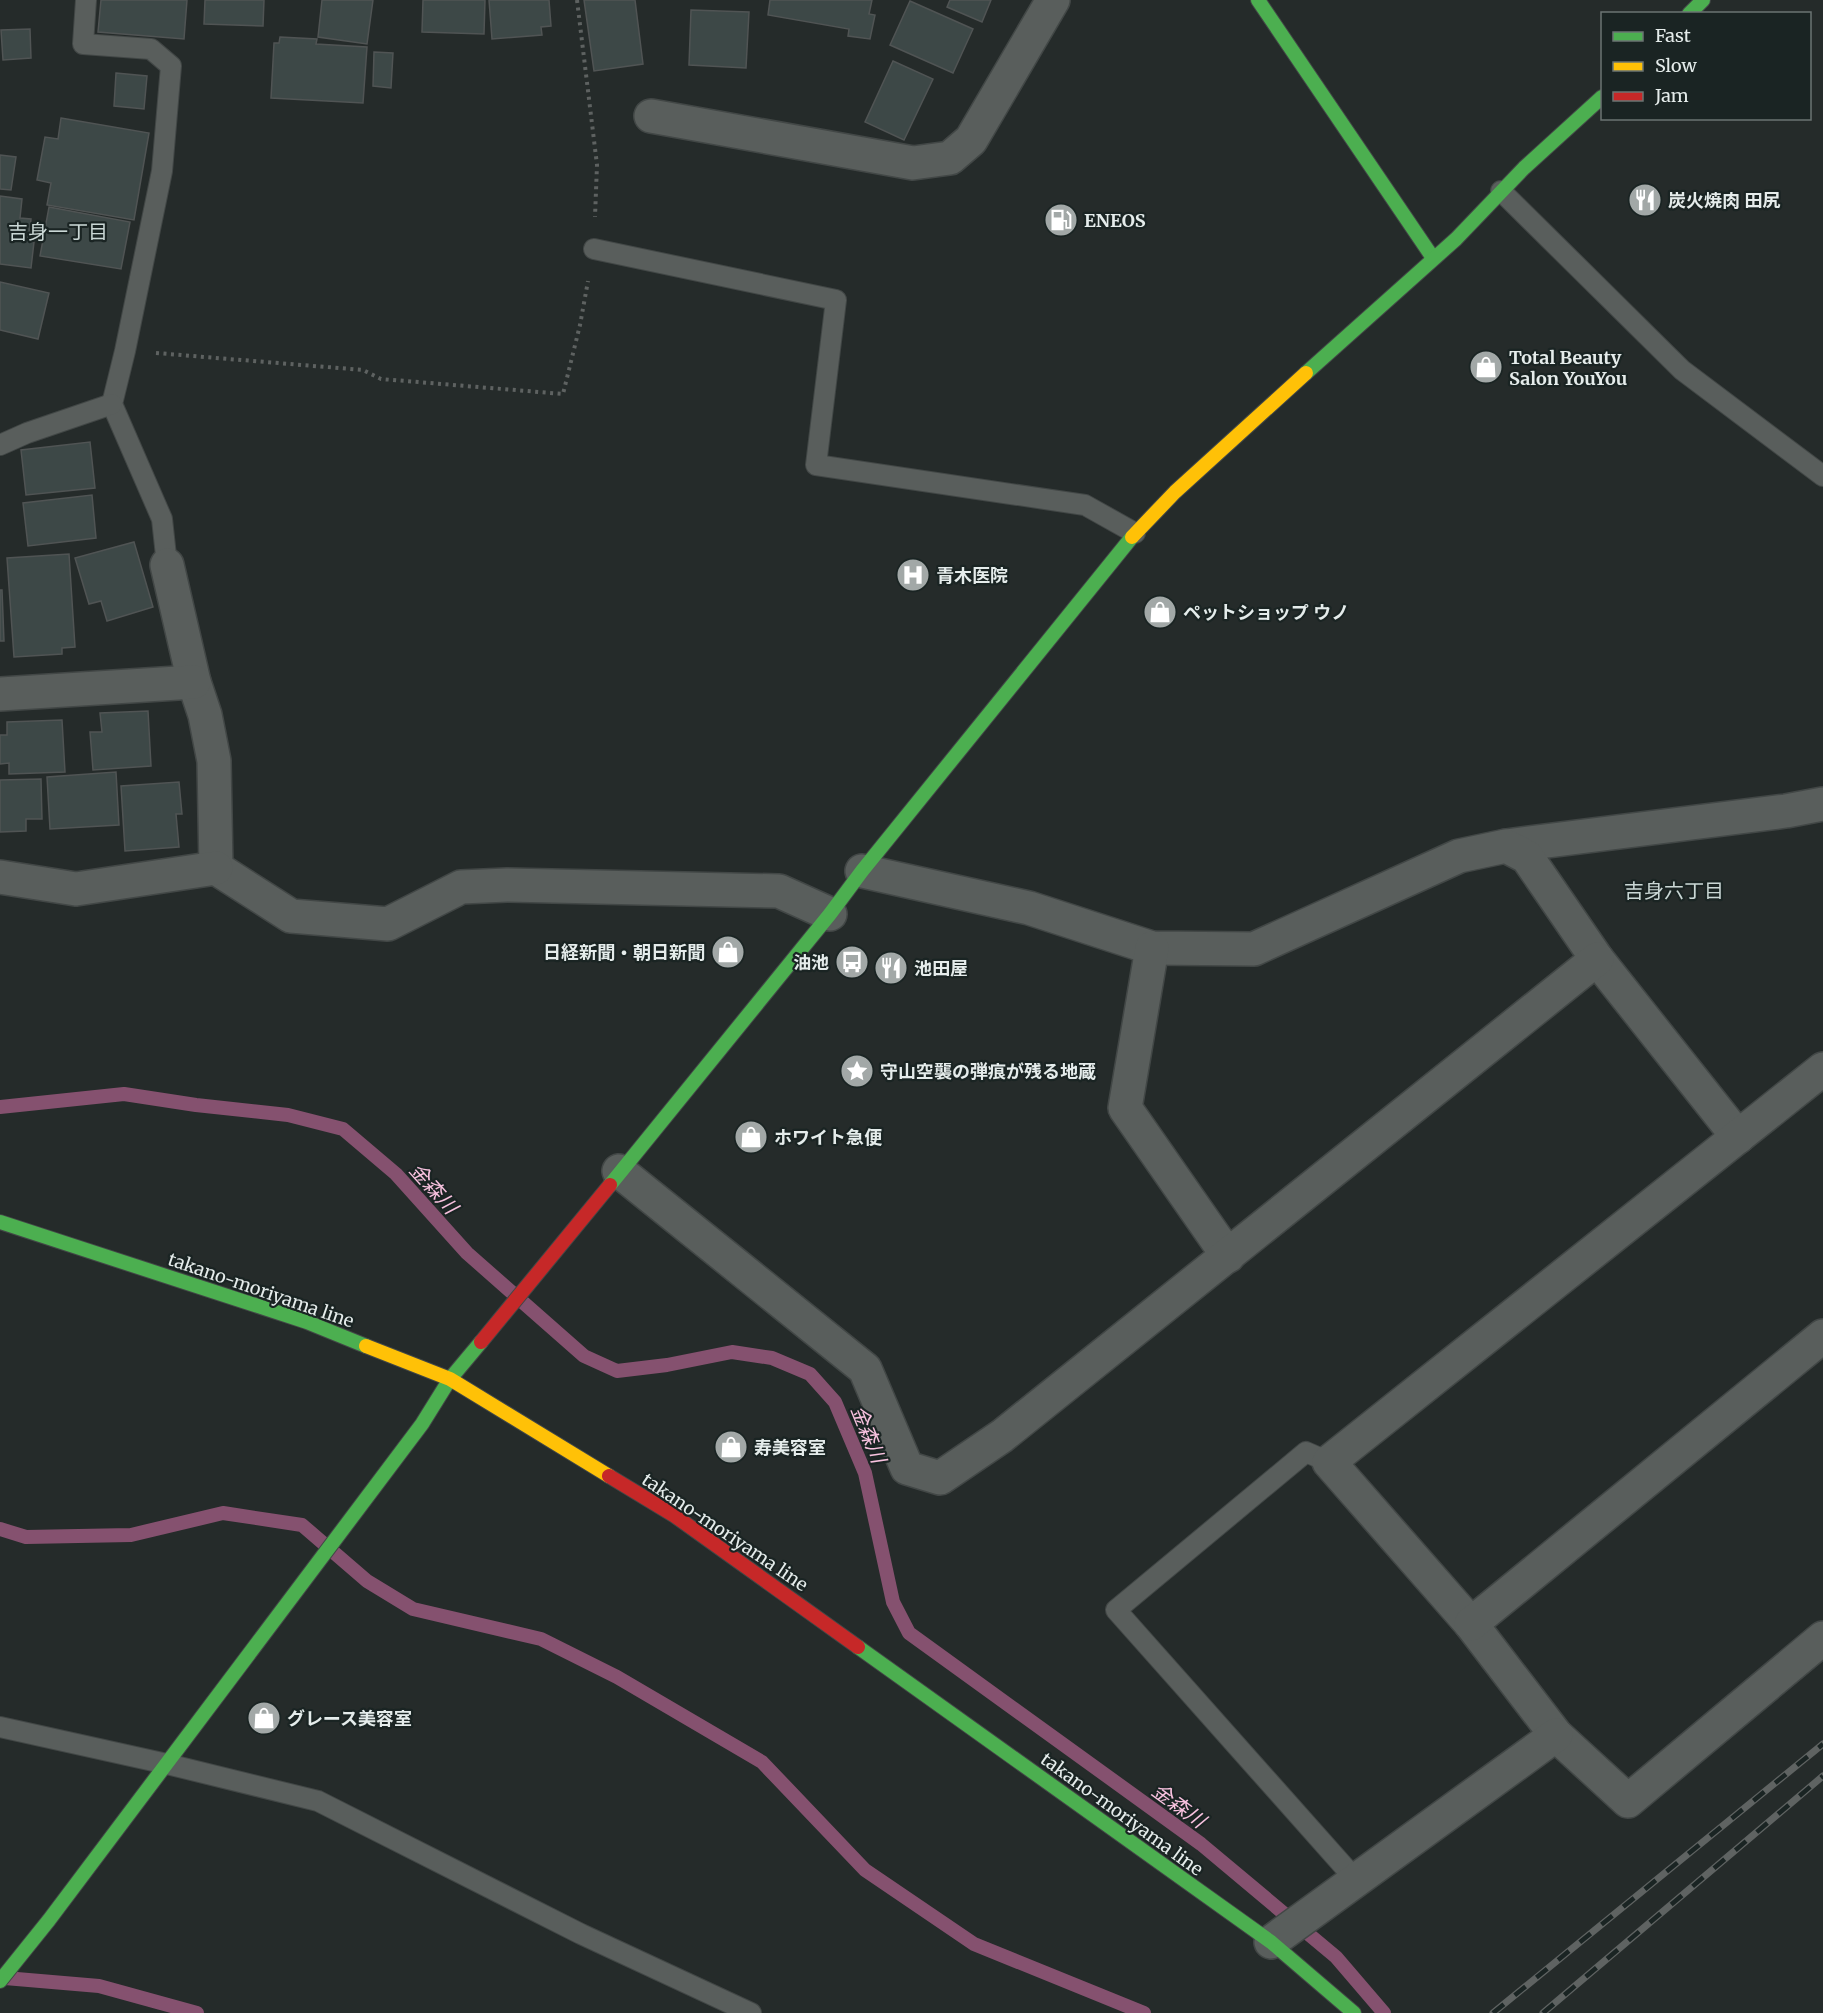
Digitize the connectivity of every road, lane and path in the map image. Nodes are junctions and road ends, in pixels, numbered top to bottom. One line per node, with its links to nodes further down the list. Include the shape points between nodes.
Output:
1 (86, 0): 12 (lane, via 83,44 151,49 171,66 162,171)
2 (577, 0): 10 (path, via 597,165)
3 (1053, 0): 8 (street, via 971,140 950,158 913,163)
4 (1258, 0): 11 (street)
5 (1703, 0): 6 (street)
6 (1691, 12)
7 (1601, 98): 9 (street)
8 (651, 116)
9 (1501, 191): 11 (street); 15 (lane, via 1682,370)
10 (594, 249): 12 (path, via 563,394 381,379 363,370); 16 (lane, via 836,300 816,465 1085,505)
11 (1433, 258): 16 (street)
12 (125, 351): 13 (lane)
13 (112, 404): 14 (lane); 17 (lane, via 162,519)
14 (0, 445)
15 (1823, 476)
16 (1135, 532): 23 (street)
17 (167, 565): 18 (street)
18 (194, 682): 19 (street); 22 (street, via 214,761)
19 (0, 694)
20 (1823, 804): 21 (street)
21 (1506, 846): 26 (street, via 1459,856 1254,949); 27 (street, via 1527,857)
22 (216, 868): 24 (street, via 76,889); 25 (street, via 291,916 388,924 461,887 507,885 779,891)
23 (862, 871): 25 (street); 26 (street, via 1029,908)
24 (0, 877)
25 (830, 914): 30 (street)
26 (1152, 948): 32 (street, via 1125,1108)
27 (1597, 959): 29 (street); 32 (street)
28 (1823, 1070): 29 (street)
29 (1738, 1137): 35 (street)
30 (620, 1171): 32 (street, via 865,1370 907,1468 940,1478 1002,1436); 34 (street)
31 (0, 1222): 34 (street, takano-moriyama line, via 307,1322)
32 (1228, 1256)
33 (1823, 1336): 36 (street)
34 (450, 1379): 40 (street, via 390,1466); 42 (street, takano-moriyama line, via 675,1516)
35 (1329, 1462): 36 (street); 41 (lane, via 1306,1452 1116,1610)
36 (1472, 1624): 39 (street)
37 (1823, 1638): 39 (street, via 1628,1801)
38 (0, 1728): 40 (lane)
39 (1556, 1734): 41 (street)
40 (166, 1764): 43 (street); 44 (lane, via 318,1801 581,1935)
41 (1356, 1880): 42 (street)
42 (1277, 1937): 45 (street, takano-moriyama line)
43 (0, 1981)
44 (751, 2013)
45 (1353, 2013)

